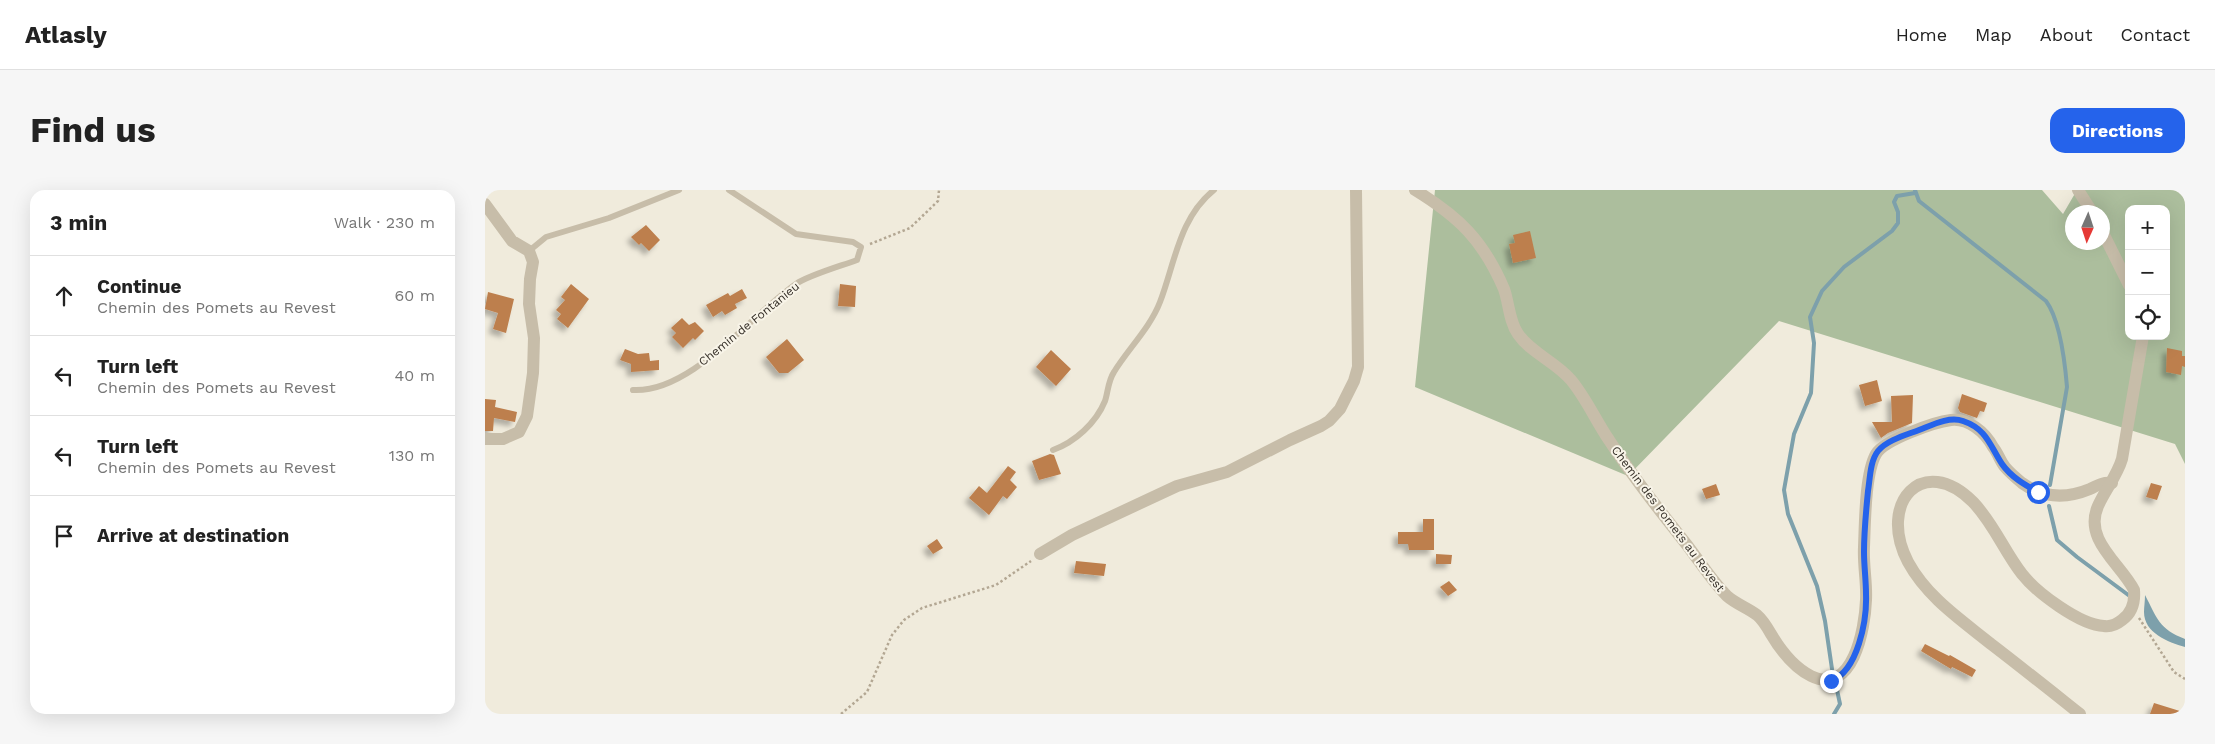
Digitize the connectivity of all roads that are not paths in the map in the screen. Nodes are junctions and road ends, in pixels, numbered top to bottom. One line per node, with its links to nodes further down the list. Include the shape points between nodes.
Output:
1 (679, 190): 10 (lane, via 609,218 546,237)
2 (729, 190): 13 (lane, Chemin de Fontanieu, via 797,234 853,242 861,247 857,260 798,282 708,359 665,386 646,391)
3 (1214, 190): 15 (lane, via 1197,206 1189,220 1159,303 1112,374 1099,412 1079,435)
4 (1356, 190): 17 (street, via 1358,367 1335,416 1227,472 1177,486 1072,535)
5 (1415, 190): 16 (street, Chemin des Pomets au Revest, via 1457,219 1476,239 1503,287 1518,334 1573,382 1610,442 1660,512 1723,591 1760,617 1788,658 1813,677 1827,681 1839,676 1849,666 1856,649 1866,604 1864,550 1869,484 1875,458 1884,446 1929,426 1958,420 1971,424 1982,433 1992,443 2007,470 2038,492 2063,495)
6 (2077, 190): 8 (street)
7 (485, 204): 10 (street, via 512,241)
8 (2087, 205)
9 (2110, 247): 11 (street)
10 (529, 251): 14 (street, via 533,262 529,304 534,338 527,416 519,432 503,440)
11 (2125, 277)
12 (2142, 340): 16 (street, via 2122,459)
13 (633, 390)
14 (485, 439)
15 (1053, 450)
16 (2112, 483): 18 (street, via 2097,508 2095,530 2134,590 2134,600 2122,620 2106,627 2082,619 2054,602 2023,575 1992,526 1957,488 1949,484 1924,483 1902,501 1897,522 1899,542 1914,571 1933,596)
17 (1040, 554)
18 (2080, 714)

